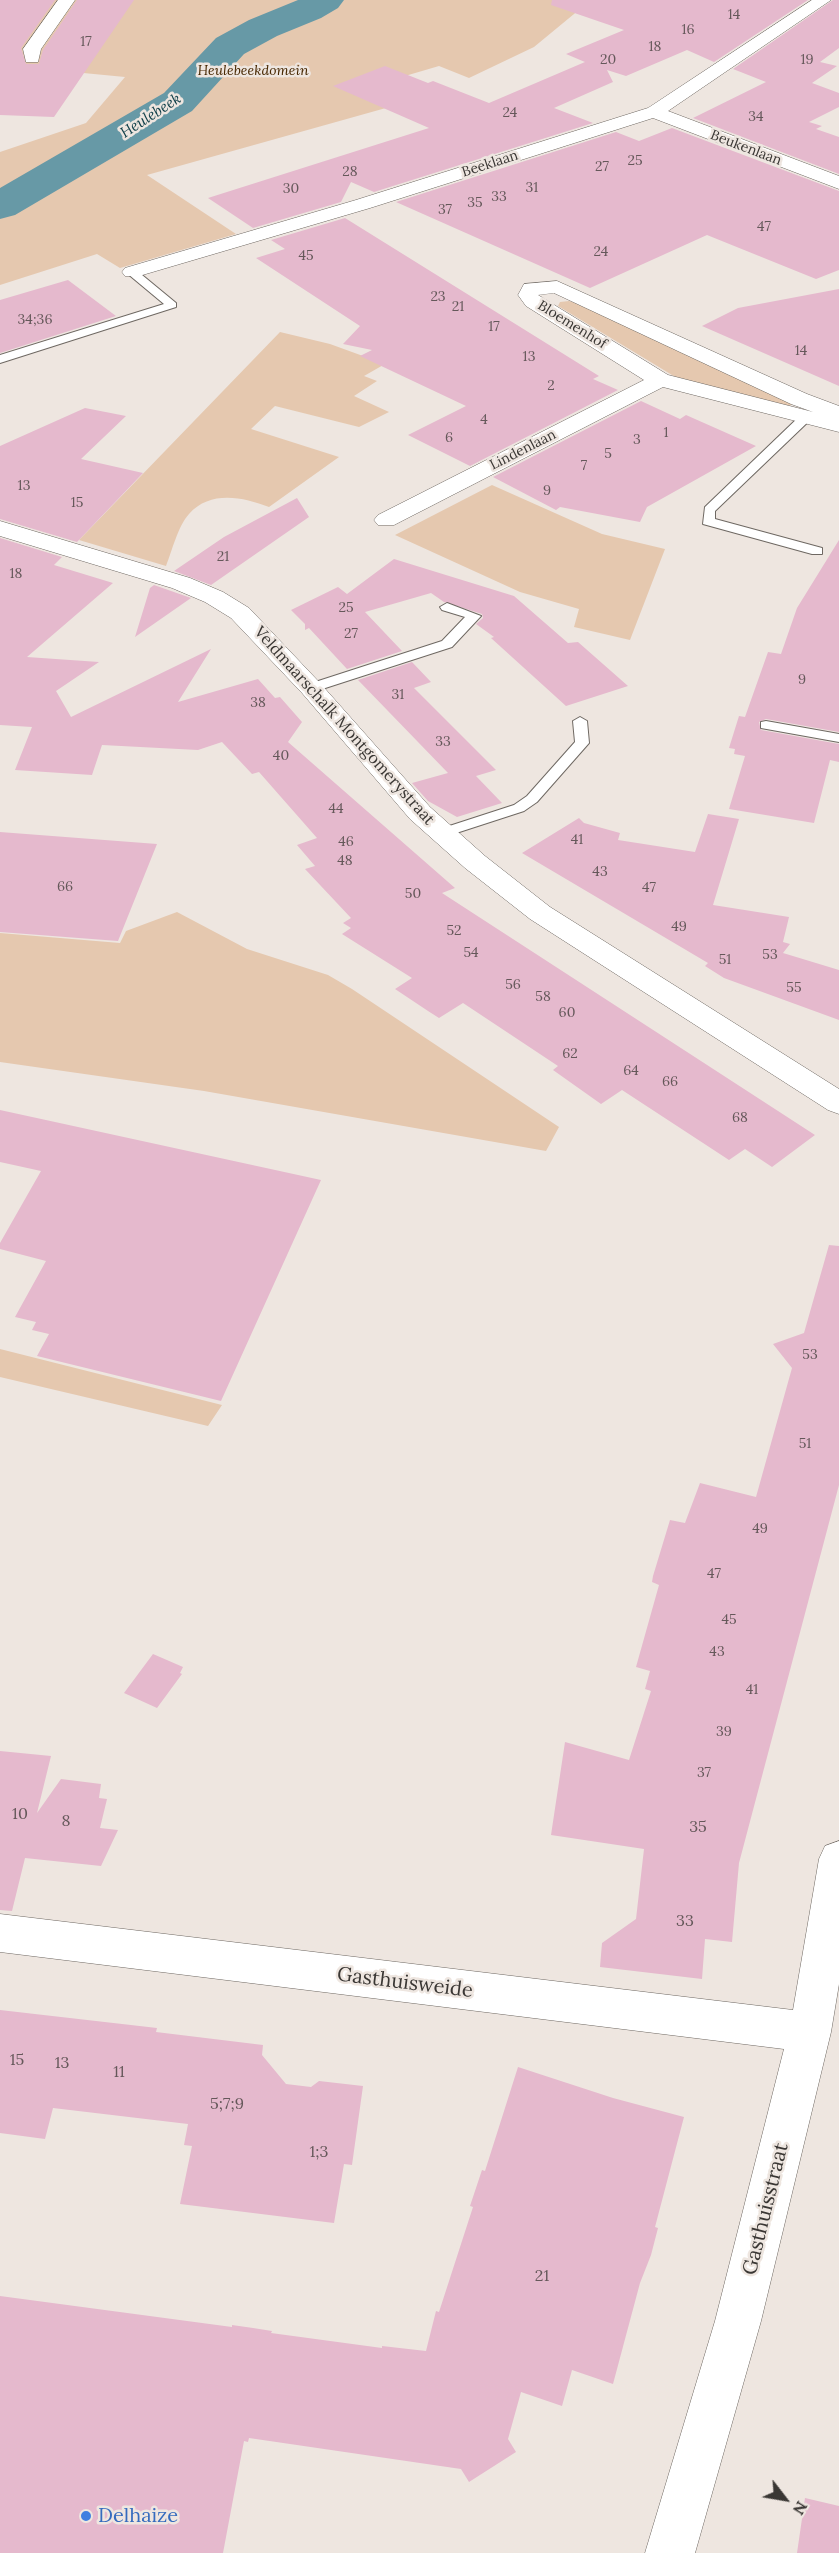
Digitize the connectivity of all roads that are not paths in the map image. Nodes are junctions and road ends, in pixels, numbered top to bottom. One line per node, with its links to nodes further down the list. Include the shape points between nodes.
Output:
1 (68, 0): 3 (street, via 33,49)
2 (823, 0): 4 (street, Beeklaan)
3 (32, 58)
4 (654, 112): 5 (street, Beukenlaan); 6 (street, Beeklaan)
5 (839, 183)
6 (132, 272): 7 (lane, via 172,305)
7 (0, 359)
8 (660, 380): 9 (street, Bloemenhof, via 533,302 528,295 531,288 548,286 567,291); 10 (street, Bloemenhof); 12 (street, Lindenlaan)
9 (839, 414)
10 (806, 417): 11 (street, Bloemenhof); 14 (lane, via 709,510 708,521)
11 (839, 425)
12 (386, 520)
13 (0, 528): 16 (street, Veldmaarschalk Montgomerystraat, via 181,583 214,597 240,613)
14 (817, 551)
15 (447, 607): 16 (lane, via 474,616 447,644)
16 (311, 688): 20 (street, Veldmaarschalk Montgomerystraat)
17 (580, 721): 20 (lane, via 582,743 532,799 519,808)
18 (766, 725): 19 (lane)
19 (839, 738)
20 (442, 833): 21 (street, Veldmaarschalk Montgomerystraat, via 540,913)
21 (839, 1102)
22 (839, 1859): 24 (street, Gasthuisstraat)
23 (0, 1933): 24 (street, Gasthuisweide)
24 (810, 2032): 25 (street, Gasthuisstraat, via 738,2321)
25 (670, 2553)

